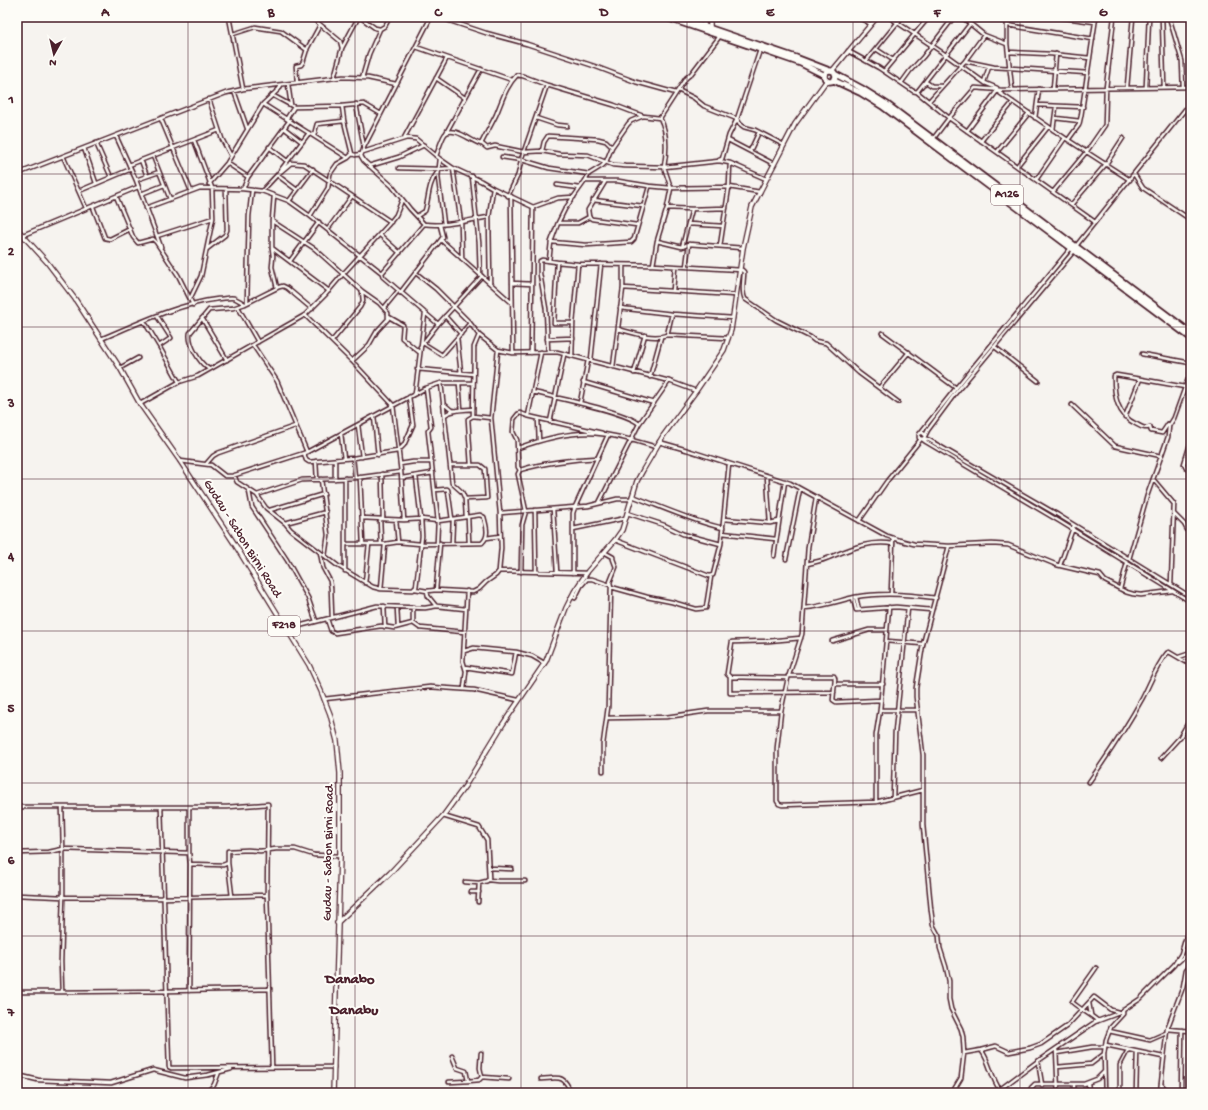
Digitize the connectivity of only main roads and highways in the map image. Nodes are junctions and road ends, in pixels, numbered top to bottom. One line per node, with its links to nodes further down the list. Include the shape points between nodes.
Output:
1 (665, 17): 3 (highway, A126)
2 (677, 17): 3 (highway, A126)
3 (704, 28): 4 (highway, A126)
4 (710, 30): 5 (highway, A126); 6 (highway, A126, via 720,36 800,63)
5 (832, 72): 6 (highway); 7 (highway); 8 (highway, A126, via 883,102)
6 (825, 78): 7 (highway, A126)
7 (833, 80): 8 (highway, A126, via 882,106)
8 (1074, 248): 9 (highway, A126)
9 (1179, 327): 10 (highway, A126); 11 (highway, A126)
10 (1191, 333)
11 (1191, 338)

